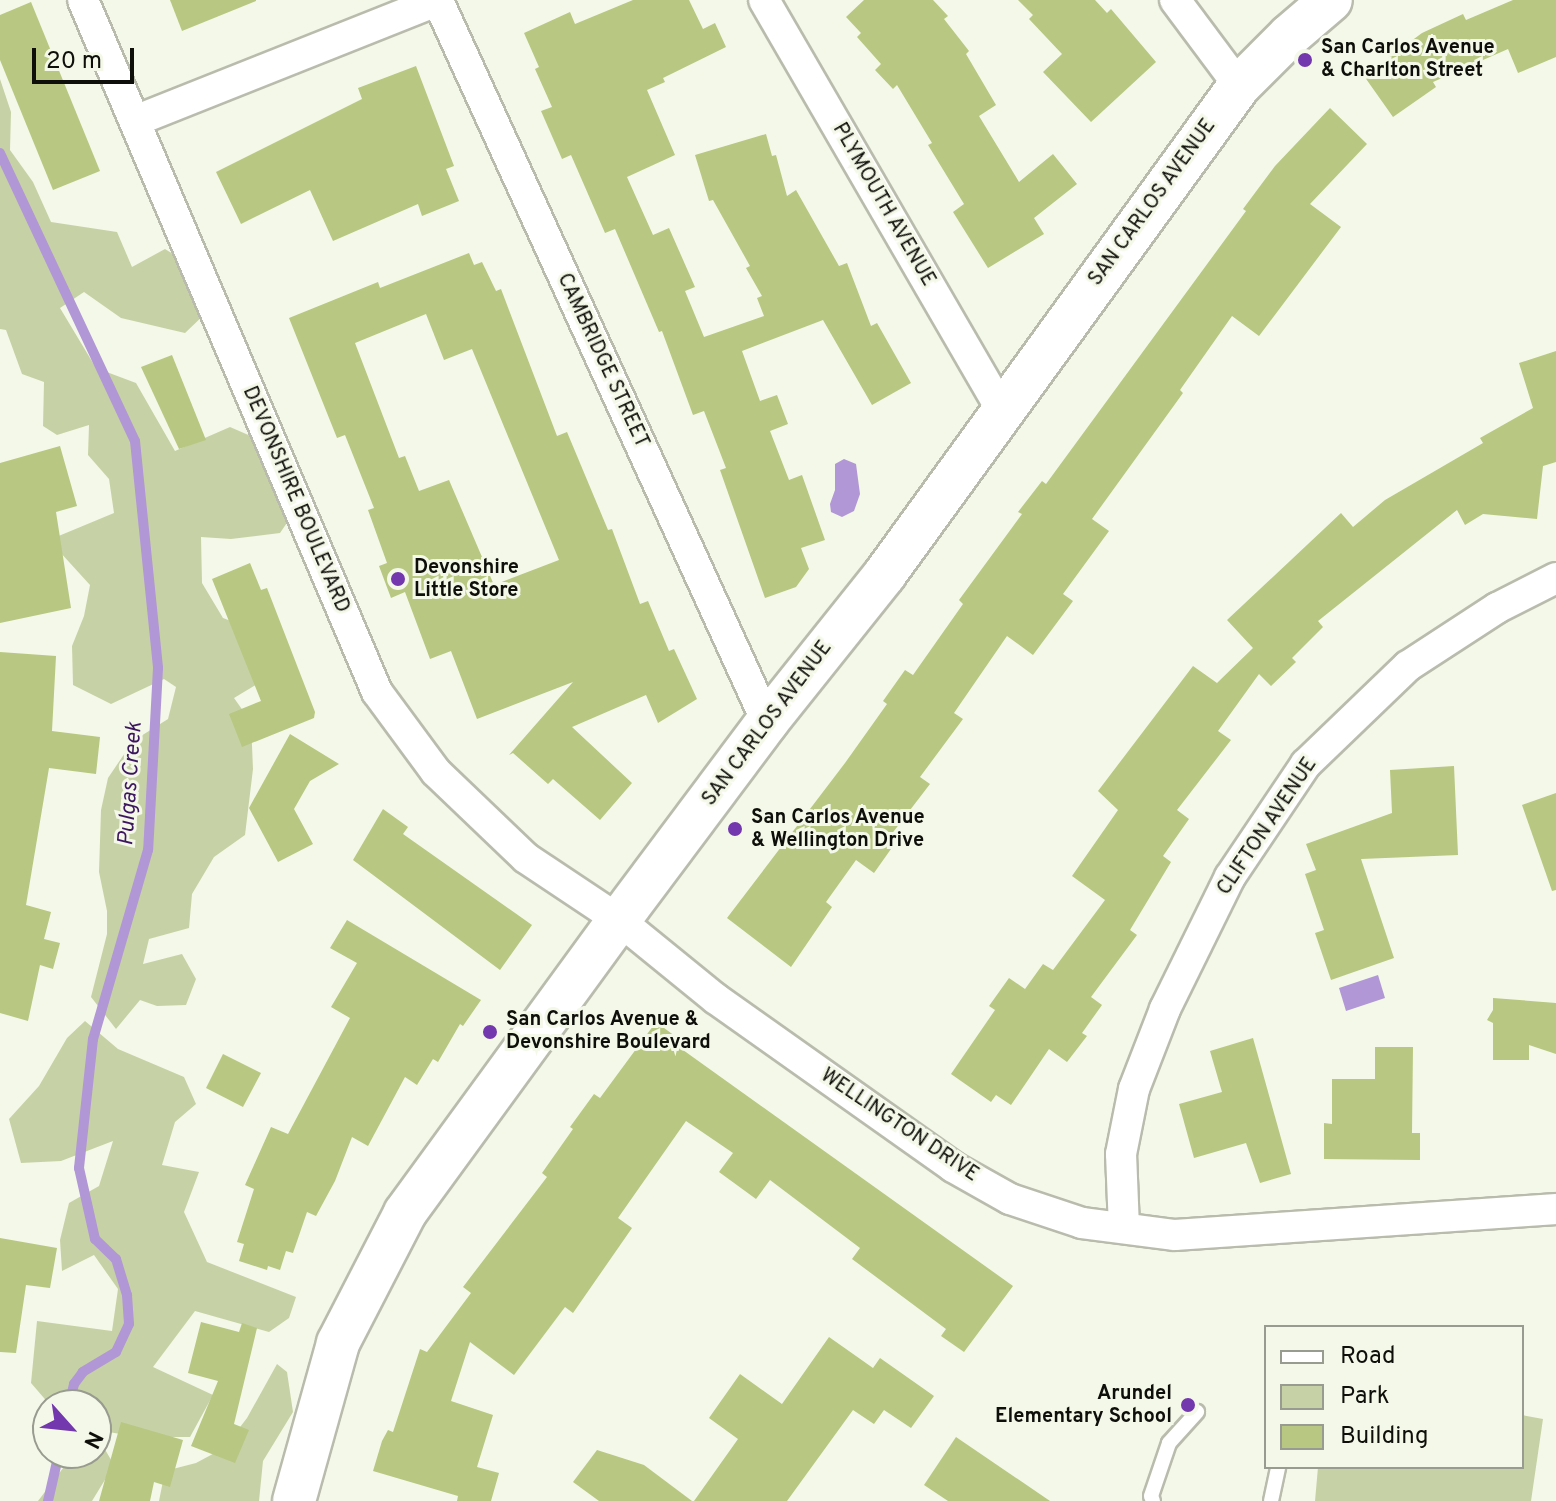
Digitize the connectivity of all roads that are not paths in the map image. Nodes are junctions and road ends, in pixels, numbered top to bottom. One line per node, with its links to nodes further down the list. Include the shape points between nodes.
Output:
1 (83, 0): 7 (street, DEVONSHIRE BOULEVARD)
2 (438, 0): 7 (street); 10 (street, CAMBRIDGE STREET)
3 (764, 0): 8 (street, PLYMOUTH AVENUE)
4 (1175, 0): 6 (street)
5 (1331, 0): 6 (main road, SAN CARLOS AVENUE)
6 (1239, 86): 8 (main road, SAN CARLOS AVENUE)
7 (135, 121): 11 (street, DEVONSHIRE BOULEVARD, via 377,692 436,772 526,858)
8 (1002, 410): 10 (main road, SAN CARLOS AVENUE, via 885,574)
9 (1556, 578): 13 (street, CLIFTON AVENUE, via 1497,608 1408,666 1306,764 1230,877 1165,1009 1134,1089 1121,1154)
10 (767, 722): 11 (main road, SAN CARLOS AVENUE)
11 (619, 920): 13 (street, WELLINGTON DRIVE, via 716,999 953,1167 1010,1199 1082,1223); 16 (main road, SAN CARLOS AVENUE, via 390,1236 338,1343)
12 (1556, 1209): 13 (street, WELLINGTON DRIVE, via 1175,1235)
13 (1124, 1228)
14 (1197, 1412): 17 (lane, via 1169,1443)
15 (1278, 1469): 18 (lane)
16 (294, 1501)
17 (1153, 1501)
18 (1271, 1501)

